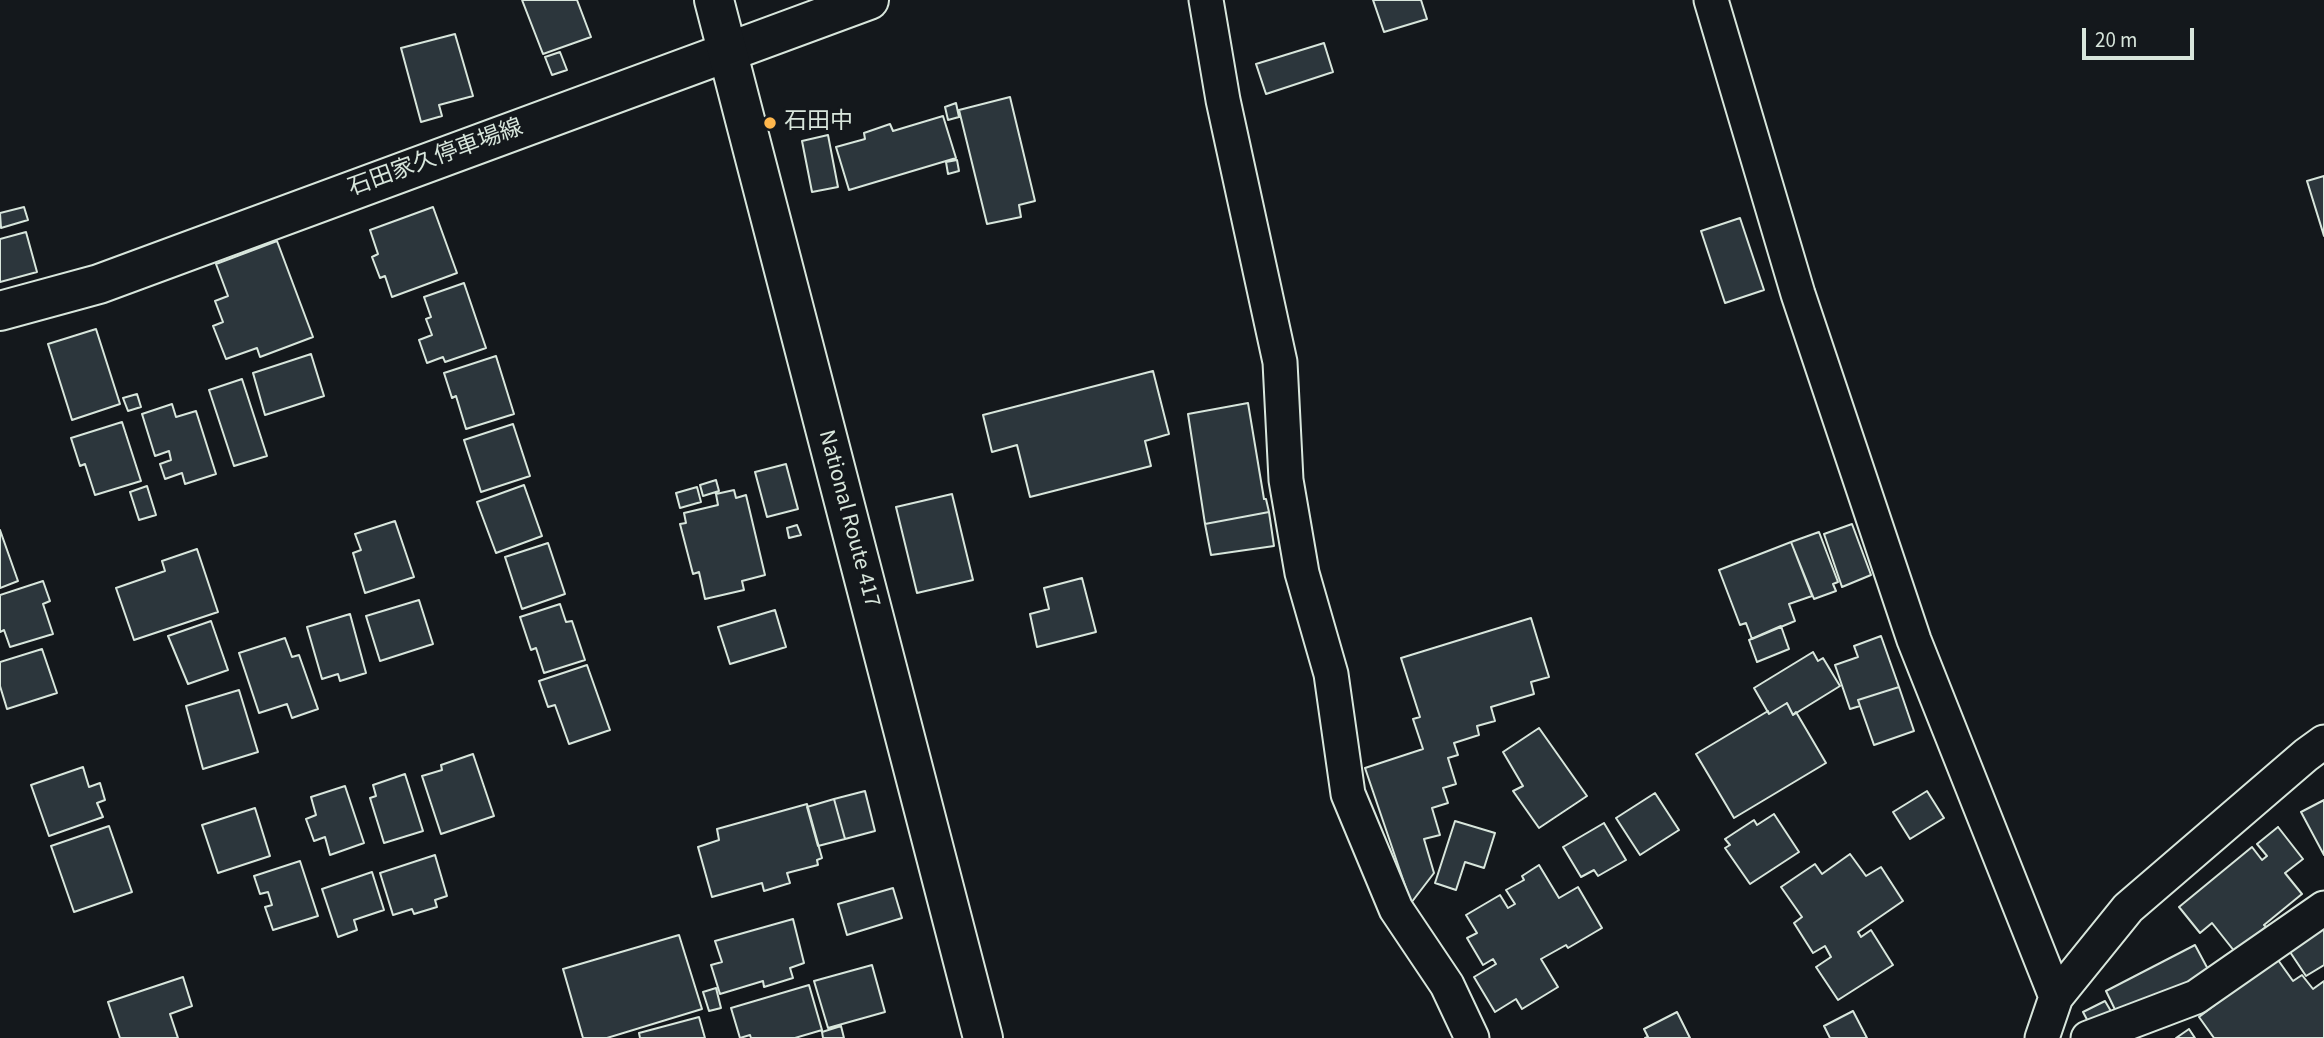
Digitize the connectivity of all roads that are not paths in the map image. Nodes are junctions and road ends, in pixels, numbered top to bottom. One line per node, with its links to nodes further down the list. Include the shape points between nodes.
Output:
1 (714, 0): 5 (main road, National Route 417)
2 (869, 0): 5 (main road, 石田家久停車場線)
3 (1206, 0): 11 (street, via 1280,362 1286,480 1303,573 1331,674 1348,794 1396,909 1447,985)
4 (1711, 0): 9 (street, via 1798,294 1914,640)
5 (727, 52): 6 (main road, 石田家久停車場線, via 99,284); 10 (main road, National Route 417)
6 (0, 311)
7 (2324, 743): 9 (street, via 2128,908)
8 (2324, 908): 13 (street, via 2196,997)
9 (2056, 997): 12 (street)
10 (983, 1038)
11 (1472, 1038)
12 (2042, 1038)
13 (2088, 1038)

